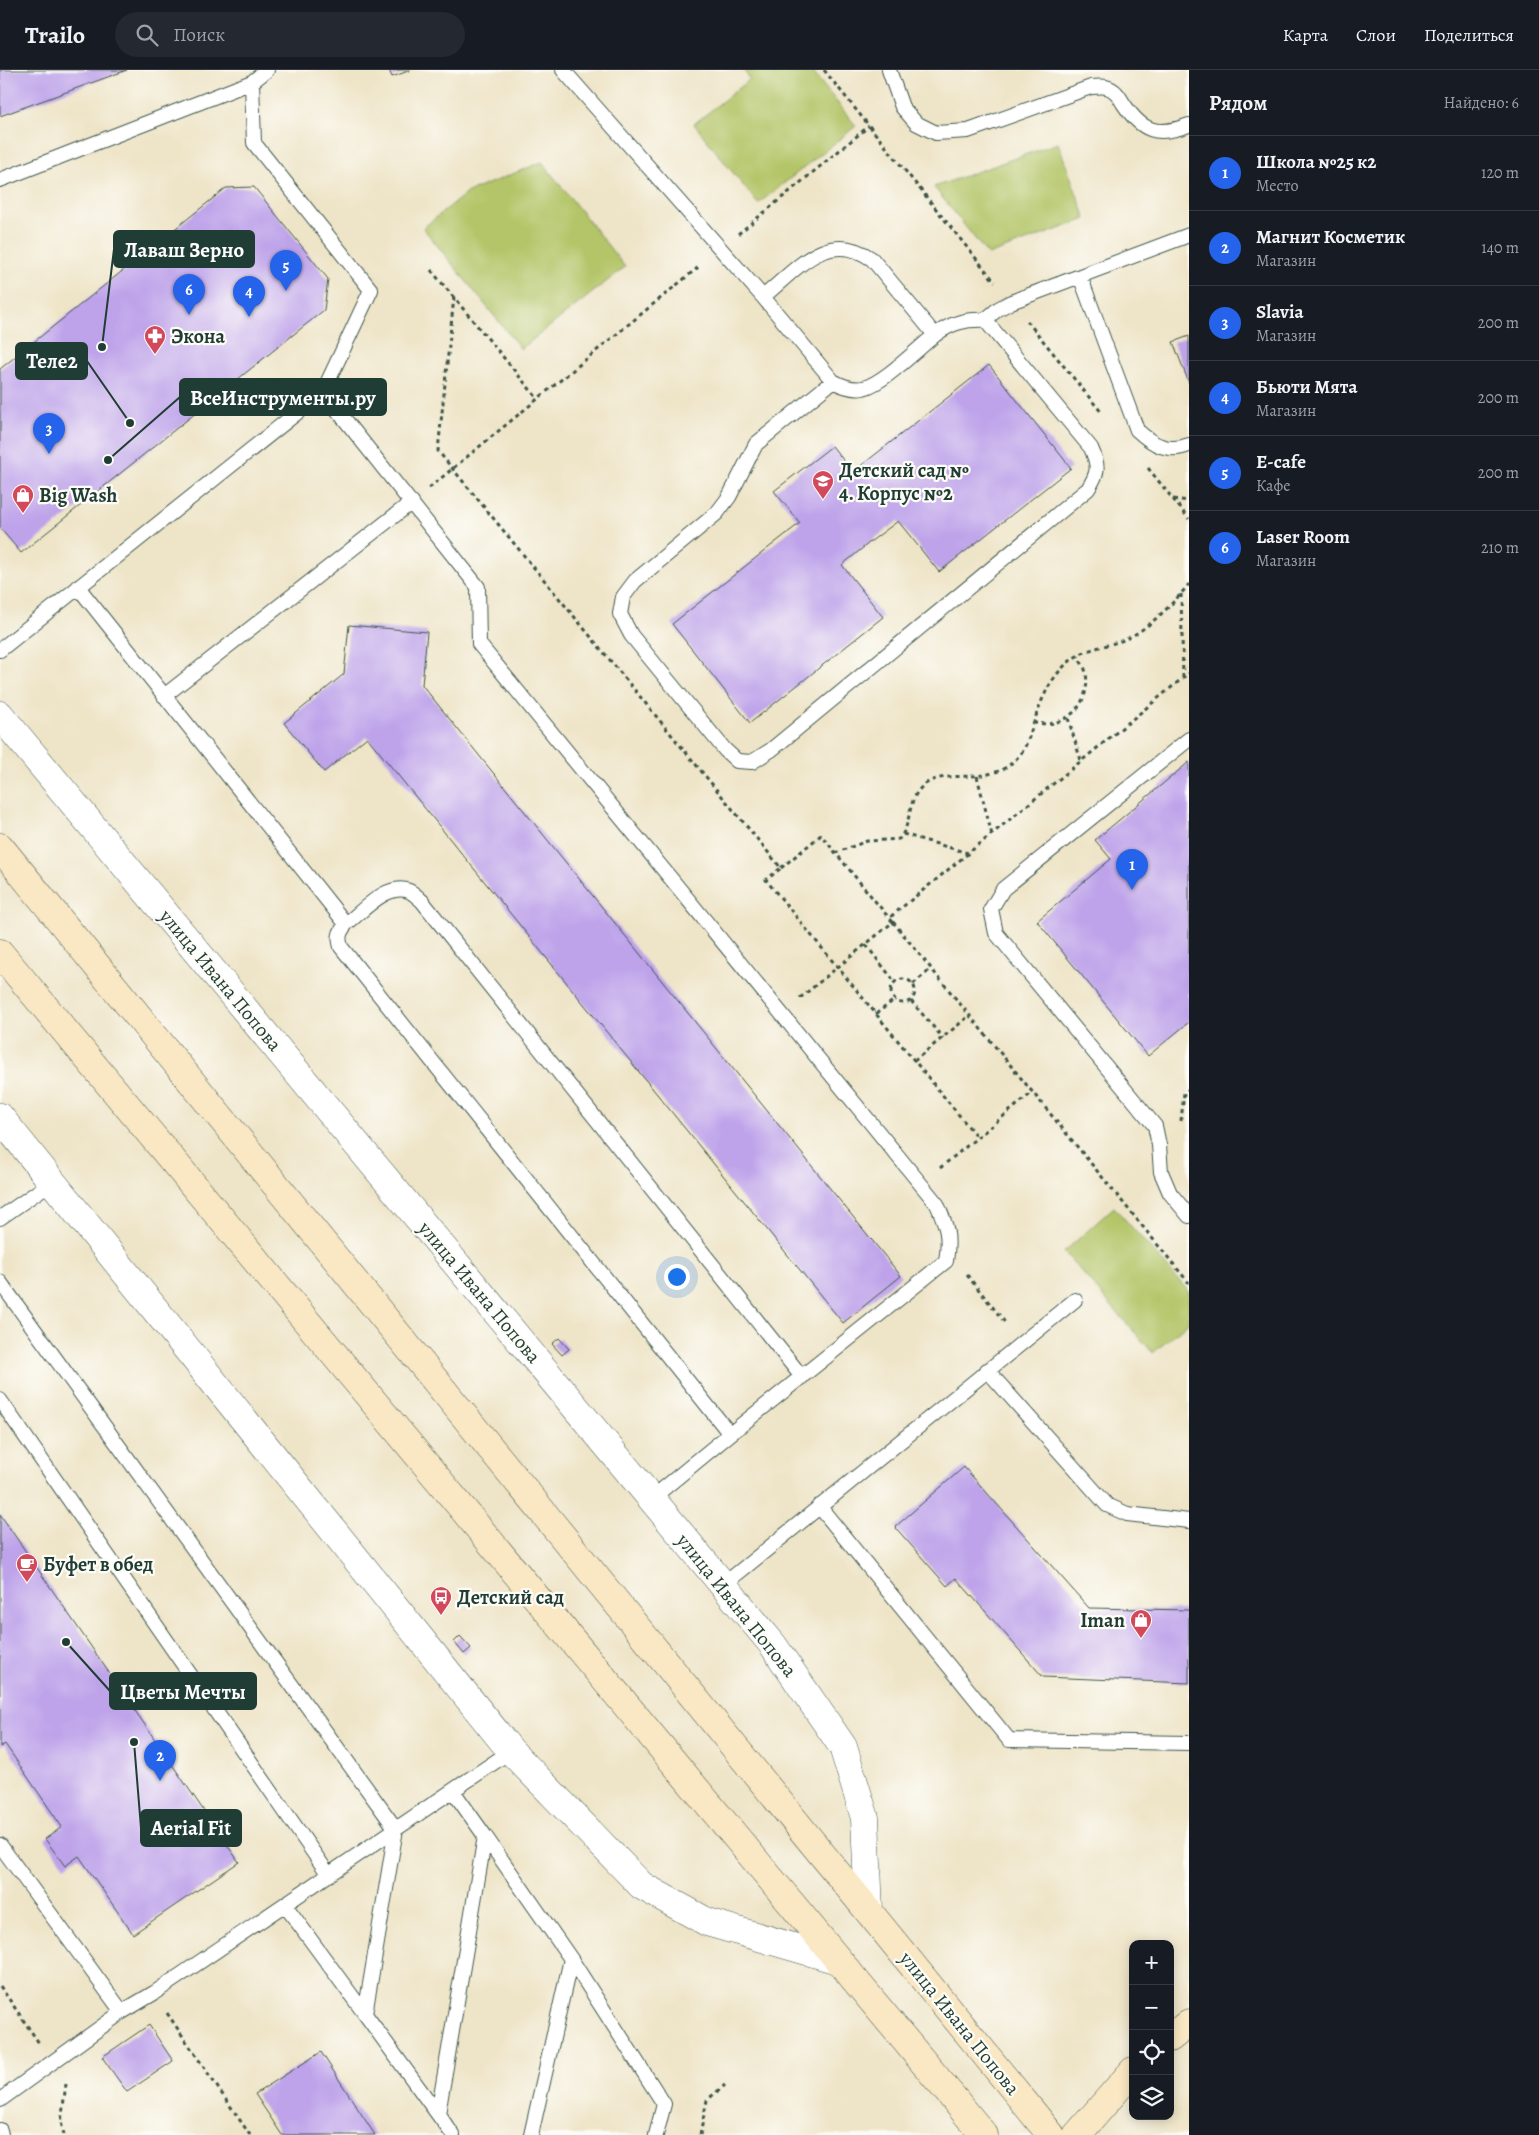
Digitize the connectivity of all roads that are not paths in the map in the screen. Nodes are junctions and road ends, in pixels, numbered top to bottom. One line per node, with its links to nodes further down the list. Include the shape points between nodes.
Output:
1 (267, 70): 4 (lane)
2 (563, 70): 9 (lane)
3 (889, 70): 5 (lane, via 902,107 916,123 936,133 968,131 1091,87 1107,87 1117,93 1135,120 1148,129 1171,132)
4 (252, 82): 6 (lane); 13 (lane, via 254,144 372,290)
5 (1189, 125)
6 (0, 180)
7 (1189, 236): 8 (lane)
8 (1080, 276): 10 (lane, via 1011,302); 14 (lane, via 1137,430 1151,443 1164,448)
9 (763, 297): 11 (lane, via 818,252 832,247 849,247 872,259); 12 (lane)
10 (985, 320): 11 (lane, via 956,323); 12 (lane, via 1090,448 1097,462 1096,477 1088,490 771,750 752,762 737,761 631,635 620,614 623,597 635,581 718,514 756,444)
11 (935, 335): 12 (lane, via 877,382 862,388 847,388)
12 (833, 381)
13 (323, 392): 15 (lane); 16 (lane)
14 (1189, 445)
15 (412, 502): 18 (lane); 31 (lane, via 478,587 479,644 937,1204 947,1228 946,1261)
16 (78, 588): 17 (lane); 18 (lane)
17 (0, 650)
18 (164, 696): 22 (lane)
19 (0, 714): 34 (street, улица Ивана Попова)
20 (1189, 739): 26 (lane, via 1003,889 991,909 996,932 1155,1126 1161,1172 1170,1193)
21 (0, 847): 46 (main road, улица Ивана Попова)
22 (346, 924): 31 (lane, via 388,892 398,889 410,892 422,901); 33 (lane, via 338,939 341,947)
23 (0, 954): 48 (main road)
24 (0, 1117): 25 (street)
25 (52, 1182): 27 (lane); 39 (street)
26 (1189, 1216)
27 (0, 1218)
28 (0, 1282): 41 (lane)
29 (1075, 1300): 30 (lane)
30 (987, 1370): 35 (lane); 36 (lane, via 1107,1505 1127,1514)
31 (802, 1377): 33 (lane)
32 (0, 1400): 44 (lane)
33 (730, 1434): 34 (lane)
34 (651, 1498): 37 (street, улица Ивана Попова)
35 (819, 1506): 37 (lane); 38 (lane, via 1009,1740)
36 (1189, 1521)
37 (723, 1585): 46 (street, улица Ивана Попова, via 774,1645 843,1747 866,1818)
38 (1189, 1743)
39 (511, 1751): 40 (lane); 48 (street, via 642,1886 707,1922)
40 (452, 1791): 41 (lane); 42 (lane)
41 (396, 1829): 44 (lane); 50 (lane)
42 (485, 1836): 47 (lane); 55 (lane)
43 (0, 1845): 49 (lane)
44 (329, 1874): 45 (lane)
45 (285, 1904): 49 (lane); 50 (lane)
46 (868, 1912): 62 (main road, улица Ивана Попова)
47 (571, 1960): 59 (lane); 60 (lane, via 664,2104)
48 (838, 1960): 61 (main road)
49 (122, 2012): 54 (lane)
50 (365, 2014): 55 (lane)
51 (1189, 2023): 52 (main road)
52 (1174, 2035)
53 (1130, 2075): 63 (main road)
54 (0, 2100)
55 (438, 2114): 58 (lane)
56 (0, 2130): 57 (lane)
57 (1, 2135)
58 (453, 2135)
59 (531, 2135)
60 (656, 2135)
61 (984, 2135)
62 (1051, 2135)
63 (1077, 2135)

